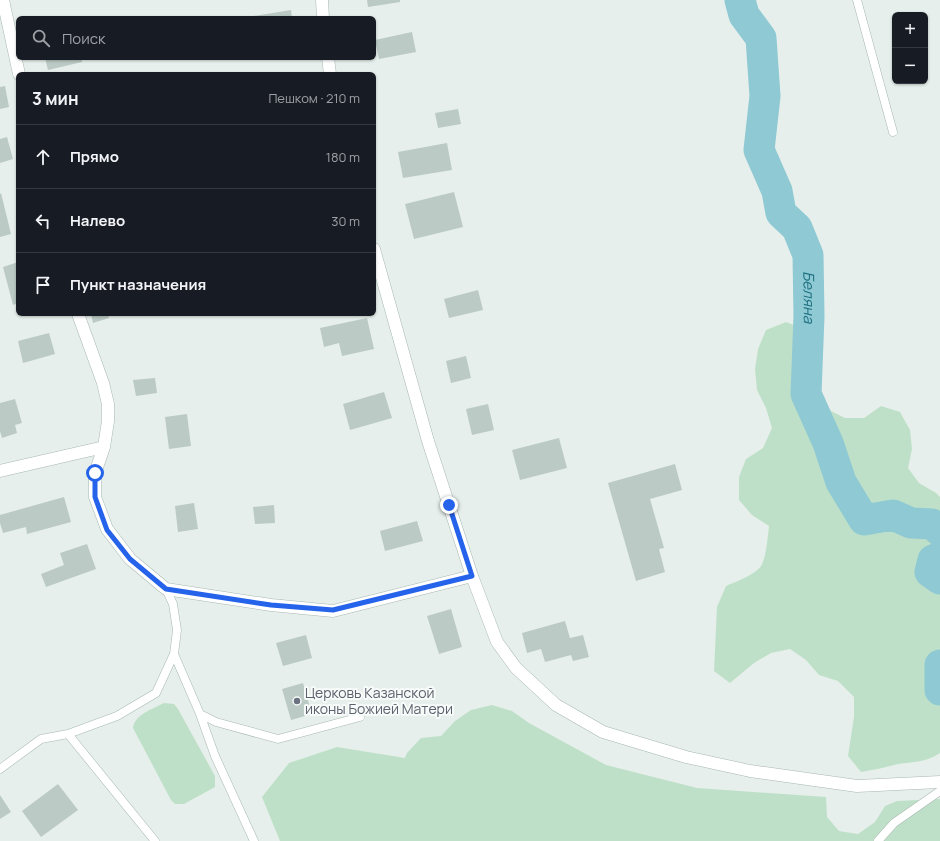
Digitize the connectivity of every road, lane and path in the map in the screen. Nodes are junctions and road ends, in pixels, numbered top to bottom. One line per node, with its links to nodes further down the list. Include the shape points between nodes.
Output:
1 (3, 0): 6 (street)
2 (322, 0): 4 (street)
3 (857, 0): 8 (lane)
4 (323, 16)
5 (328, 60): 7 (street)
6 (19, 72)
7 (330, 72)
8 (893, 132)
9 (376, 256): 13 (street, via 428,441)
10 (79, 316): 11 (street, via 108,404)
11 (104, 447): 12 (street); 14 (street, via 95,473 95,497 107,530 130,559)
12 (0, 471)
13 (472, 576): 14 (street, via 333,610 271,605); 20 (street, via 497,642 516,668 556,705 603,732 686,757 750,771 856,786)
14 (166, 589): 15 (lane, via 173,604 177,630)
15 (174, 654): 16 (lane); 18 (lane, via 156,693 116,716)
16 (200, 714): 17 (lane, via 216,722 278,739); 23 (lane, via 215,756)
17 (360, 717)
18 (68, 734): 19 (lane, via 41,739); 22 (lane)
19 (0, 769)
20 (940, 782)
21 (940, 791): 24 (lane, via 894,822)
22 (155, 841)
23 (254, 841)
24 (878, 841)

